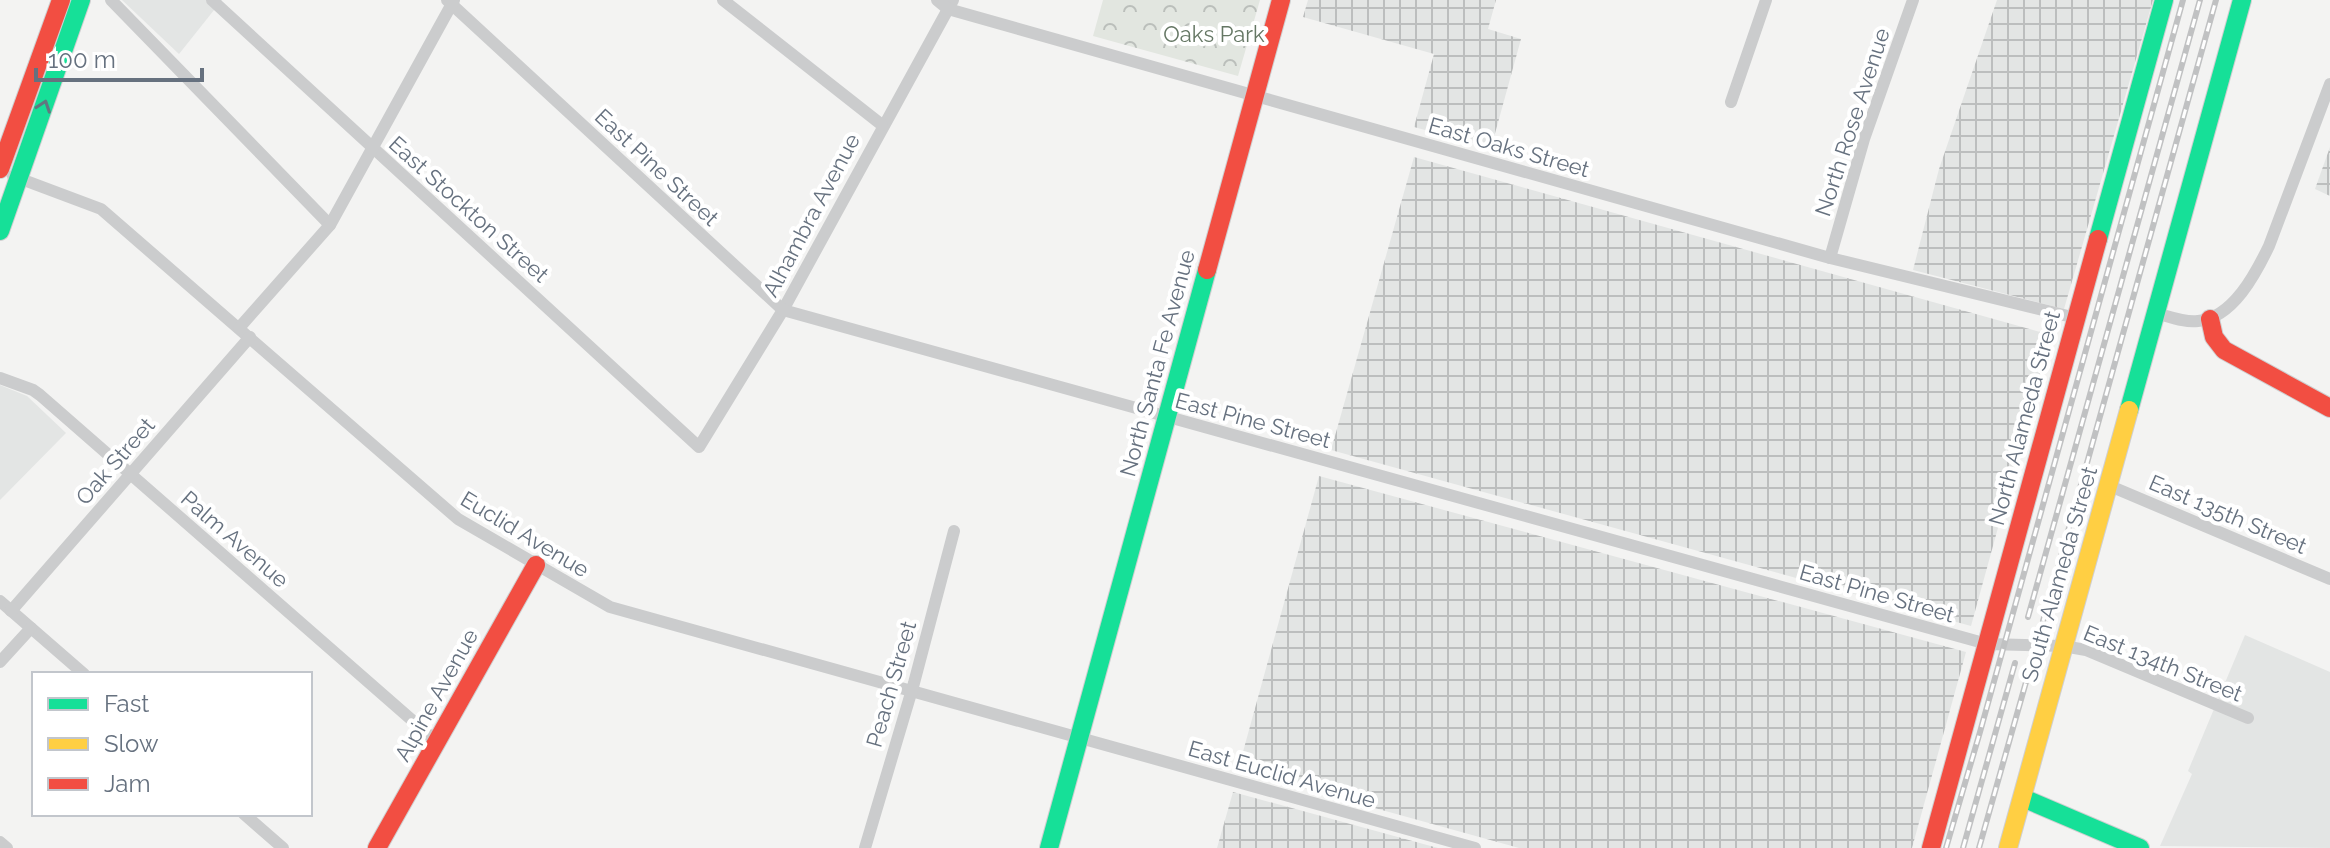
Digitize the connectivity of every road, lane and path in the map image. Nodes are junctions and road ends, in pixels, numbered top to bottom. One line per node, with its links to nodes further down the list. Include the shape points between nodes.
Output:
1 (61, 0): 19 (main road)
2 (81, 0): 20 (main road, one-way to 2)
3 (111, 0): 21 (street)
4 (212, 0): 18 (street, East Stockton Street)
5 (723, 0): 17 (street)
6 (937, 0): 13 (street, East Oaks Street)
7 (1281, 0): 15 (main road, North Santa Fe Avenue)
8 (1766, 0): 16 (street)
9 (1913, 0): 23 (street, North Rose Avenue, via 1864,139)
10 (2164, 0): 26 (main road, North Alameda Street)
11 (2242, 0): 25 (main road)
12 (451, 1): 18 (street); 24 (street, East Pine Street)
13 (951, 5): 15 (street, East Oaks Street); 17 (street, Alhambra Avenue)
14 (2330, 84): 27 (street, via 2258,269)
15 (1255, 97): 23 (street, East Oaks Street); 32 (main road, North Santa Fe Avenue)
16 (1731, 102)
17 (882, 125): 24 (street, Alhambra Avenue)
18 (372, 148): 21 (street); 33 (street, East Stockton Street)
19 (0, 170): 20 (street, Euclid Avenue)
20 (19, 178): 22 (main road); 28 (street, Euclid Avenue, via 101,209)
21 (330, 225): 28 (street)
22 (0, 231)
23 (1830, 258): 26 (street, East Oaks Street)
24 (783, 310): 32 (street, East Pine Street); 33 (street, Alhambra Avenue)
25 (2155, 313): 27 (street, via 2196,322); 35 (main road, South Alameda Street)
26 (2076, 318): 42 (main road, North Alameda Street)
27 (2210, 319): 31 (main road, via 2224,350)
28 (239, 328): 29 (street, Euclid Avenue)
29 (250, 337): 34 (street, Oak Street); 37 (street, Euclid Avenue, via 458,519)
30 (0, 378): 34 (street, Palm Avenue, via 34,391)
31 (2330, 408)
32 (1167, 418): 42 (street, East Pine Street); 48 (main road, North Santa Fe Avenue)
33 (699, 447)
34 (130, 475): 40 (street, Oak Street); 49 (street, Palm Avenue)
35 (2110, 486): 38 (street, East 135th Street); 43 (main road, South Alameda Street)
36 (954, 531): 46 (street, Peach Street)
37 (536, 565): 46 (street, Euclid Avenue, via 618,610); 49 (main road, Alpine Avenue)
38 (2330, 579)
39 (0, 601): 40 (street)
40 (11, 611): 41 (street)
41 (31, 628): 44 (street); 45 (street)
42 (1987, 644): 43 (street, East Pine Street); 59 (main road, North Alameda Street)
43 (2063, 646): 47 (street, East 134th Street, via 2086,650); 50 (main road, South Alameda Street)
44 (0, 662)
45 (82, 672)
46 (911, 691): 48 (street, Euclid Avenue); 56 (street, Peach Street)
47 (2248, 718)
48 (1079, 738): 57 (main road, North Santa Fe Avenue); 58 (street, East Euclid Avenue)
49 (437, 742): 55 (main road, Alpine Avenue)
50 (2023, 798): 60 (main road, South Alameda Street); 61 (main road)
51 (246, 816): 54 (street)
52 (0, 842): 53 (street)
53 (7, 848)
54 (283, 848)
55 (377, 848)
56 (865, 848)
57 (1049, 848)
58 (1475, 848)
59 (1931, 848)
60 (2008, 848)
61 (2140, 848)

